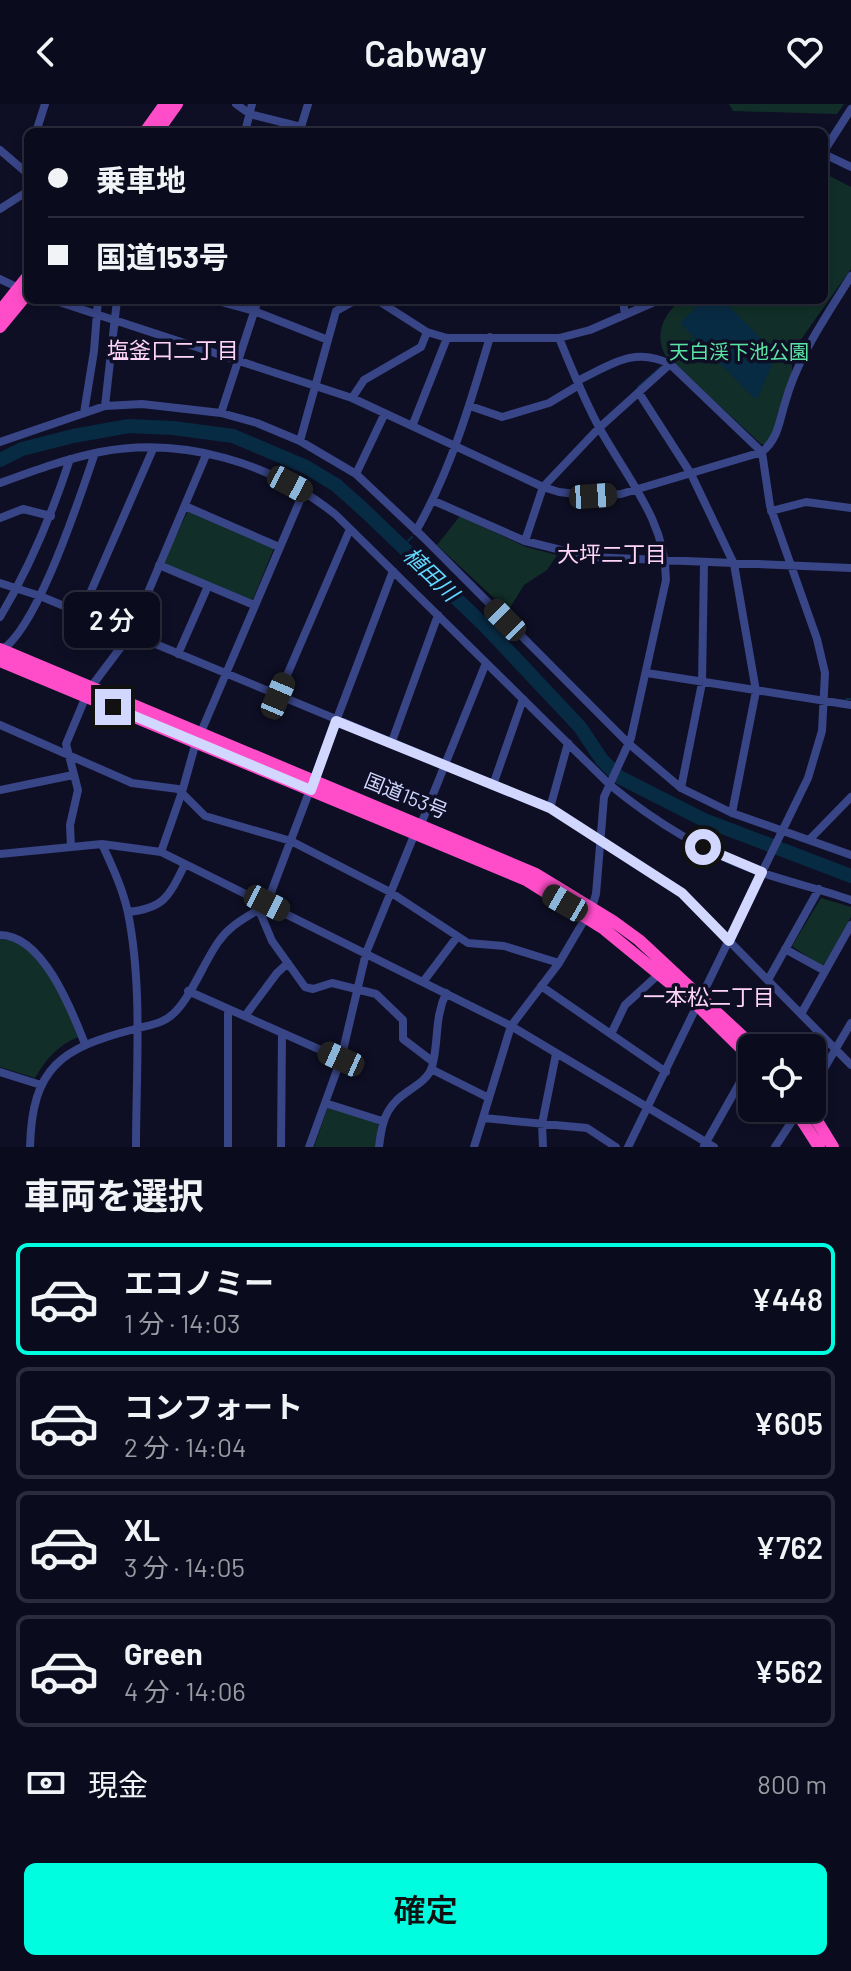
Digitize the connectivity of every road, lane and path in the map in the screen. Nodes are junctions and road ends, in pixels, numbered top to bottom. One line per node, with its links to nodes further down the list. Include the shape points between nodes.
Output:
1 (45, 104): 8 (street)
2 (165, 104): 9 (highway)
3 (177, 104): 10 (highway)
4 (236, 104): 6 (street)
5 (308, 104): 6 (street, via 301,127)
6 (251, 109)
7 (851, 109): 11 (street)
8 (37, 128)
9 (148, 128)
10 (160, 128)
11 (828, 146)
12 (0, 150): 15 (street)
13 (828, 154): 14 (street)
14 (851, 167)
15 (24, 169)
16 (24, 194): 17 (street)
17 (0, 209)
18 (851, 276): 60 (street, via 801,360 774,443)
19 (0, 279): 20 (street)
20 (24, 291)
21 (24, 292): 32 (highway)
22 (24, 292): 37 (highway)
23 (64, 304): 35 (street)
24 (98, 304): 35 (street)
25 (117, 304): 36 (street)
26 (229, 304): 33 (street)
27 (257, 304): 33 (street)
28 (349, 304): 42 (street, via 336,311)
29 (383, 304): 38 (street)
30 (624, 304): 34 (street)
31 (650, 304): 34 (street)
32 (0, 311)
33 (254, 311): 42 (street); 43 (street)
34 (625, 315): 41 (street)
35 (97, 316): 36 (street); 51 (street)
36 (115, 321): 43 (street); 49 (street)
37 (0, 327)
38 (427, 332): 40 (street); 48 (street, via 421,347 364,380)
39 (490, 337): 40 (street); 41 (street); 50 (street)
40 (447, 338): 54 (street)
41 (559, 338): 45 (street)
42 (328, 340): 46 (street)
43 (238, 360): 46 (street); 52 (street)
44 (670, 364): 45 (street, via 631,356); 47 (street); 60 (street)
45 (578, 383): 50 (street, via 549,403 502,417); 55 (street)
46 (316, 385): 48 (street); 56 (street)
47 (639, 393): 55 (street); 65 (street)
48 (352, 398): 53 (street)
49 (105, 406): 51 (street); 52 (street, via 165,405)
50 (470, 406): 58 (street)
51 (84, 413): 57 (street)
52 (221, 413): 56 (street)
53 (385, 413): 54 (street); 64 (street)
54 (413, 424): 58 (street)
55 (599, 428): 67 (street); 68 (street)
56 (300, 441): 64 (street)
57 (0, 442)
58 (456, 446): 67 (street); 70 (street)
59 (153, 449): 61 (street); 62 (street); 92 (street)
60 (762, 452): 65 (street); 73 (street)
61 (95, 453): 63 (street); 90 (street)
62 (206, 455): 69 (street, via 254,466); 71 (street)
63 (70, 459): 66 (street); 74 (street)
64 (356, 474): 77 (street)
65 (691, 474): 68 (street); 82 (street)
66 (0, 483)
67 (543, 487): 68 (street, via 593,496); 78 (street)
68 (638, 490): 80 (street)
69 (304, 491): 76 (street); 79 (street)
70 (434, 501): 77 (street); 78 (street)
71 (185, 506): 79 (street); 83 (street)
72 (851, 508): 73 (street, via 806,502)
73 (771, 511): 84 (street)
74 (51, 516): 75 (street, via 23,509); 89 (street)
75 (0, 518)
76 (350, 529): 86 (street); 104 (street)
77 (416, 531): 113 (street)
78 (525, 541): 80 (street, via 589,557)
79 (279, 547): 91 (street)
80 (666, 561): 81 (street); 99 (street)
81 (704, 564): 82 (street); 101 (street)
82 (734, 564): 84 (street); 103 (street)
83 (159, 565): 88 (street); 95 (street)
84 (792, 566): 85 (street); 106 (street, via 817,639 825,673)
85 (851, 568)
86 (393, 571): 93 (street); 108 (street)
87 (0, 583): 89 (street)
88 (208, 586): 91 (street); 97 (street)
89 (17, 588): 90 (street); 94 (street)
90 (40, 596): 92 (street); 96 (street, via 10,646)
91 (254, 605): 100 (street)
92 (81, 614): 95 (street)
93 (438, 615): 98 (street); 112 (street)
94 (0, 617)
95 (130, 635): 97 (street); 102 (street)
96 (0, 652): 102 (highway, 国道153号)
97 (178, 654): 100 (street)
98 (486, 663): 105 (street); 115 (street)
99 (647, 673): 101 (street); 113 (street)
100 (226, 674): 104 (street); 110 (street)
101 (702, 683): 103 (street); 120 (street)
102 (88, 691): 110 (highway, 国道153号); 114 (street, via 66,744)
103 (756, 691): 106 (street); 125 (street)
104 (278, 696): 108 (street)
105 (523, 699): 111 (street); 118 (street)
106 (824, 700): 107 (street); 127 (street, via 816,757)
107 (851, 705)
108 (336, 721): 112 (street); 117 (street)
109 (0, 725): 114 (street)
110 (199, 737): 117 (highway, 国道153号); 122 (street)
111 (568, 743): 119 (street); 124 (street)
112 (391, 744): 115 (street)
113 (627, 745): 119 (street); 120 (street)
114 (70, 758): 116 (street); 122 (street, via 132,783)
115 (443, 766): 118 (street); 126 (street)
116 (73, 775): 121 (street); 132 (street, via 78,790)
117 (312, 785): 126 (highway, 国道153号); 130 (street)
118 (493, 785): 124 (street)
119 (610, 785): 128 (street); 137 (street, via 679,836)
120 (681, 788): 125 (street)
121 (0, 790)
122 (182, 792): 130 (street, via 205,816); 133 (street)
123 (851, 797): 129 (street)
124 (550, 808): 128 (street)
125 (732, 813): 127 (street)
126 (418, 828): 139 (street); 143 (highway, 国道153号, via 536,874)
127 (781, 834): 129 (street); 137 (street)
128 (600, 840): 143 (street, via 596,894); 147 (street, via 682,893)
129 (809, 840): 134 (street)
130 (291, 841): 139 (street); 141 (street)
131 (102, 844): 132 (street); 133 (street); 142 (street)
132 (71, 847): 135 (street)
133 (161, 852): 136 (street)
134 (848, 852)
135 (0, 854)
136 (185, 864): 141 (street); 142 (street, via 172,891 152,909)
137 (764, 870): 138 (street); 147 (street)
138 (819, 889): 140 (street); 148 (street)
139 (390, 892): 146 (street); 149 (street)
140 (851, 900)
141 (263, 907): 149 (street); 150 (street, via 272,941); 158 (street, via 232,925)
142 (128, 912): 166 (street)
143 (589, 912): 151 (street); 153 (highway, 国道153号); 160 (highway, 国道153号, via 639,940)
144 (851, 925): 152 (street)
145 (0, 935): 170 (street, via 28,946 42,962 66,995)
146 (457, 937): 151 (street); 155 (street)
147 (729, 941): 154 (street); 160 (street)
148 (785, 949): 152 (street); 154 (street)
149 (366, 953): 155 (street); 157 (street)
150 (288, 963): 157 (street, via 305,987 332,983); 163 (street)
151 (559, 963): 156 (street)
152 (825, 971): 162 (street)
153 (659, 974): 160 (highway, 国道153号); 168 (street, via 625,1005)
154 (768, 980): 162 (street)
155 (423, 982): 159 (street)
156 (541, 986): 165 (street); 168 (street)
157 (358, 989): 174 (street); 175 (street, via 376,994 403,1020 403,1039)
158 (188, 991): 161 (street); 166 (street, via 174,1014)
159 (446, 993): 165 (street); 175 (street, via 438,1010)
160 (700, 1002): 169 (highway, 国道153号); 171 (highway, 国道153号); 179 (street)
161 (228, 1009): 163 (street); 194 (street)
162 (801, 1014): 172 (street)
163 (245, 1016): 167 (street)
164 (851, 1023): 172 (street)
165 (511, 1026): 173 (street); 182 (street)
166 (136, 1029): 170 (street); 193 (street)
167 (282, 1033): 174 (street); 195 (street)
168 (611, 1034): 179 (street)
169 (738, 1034)
170 (85, 1044): 180 (street, via 59,1060)
171 (738, 1044)
172 (837, 1050): 176 (street); 177 (street)
173 (556, 1054): 184 (street); 190 (street)
174 (341, 1059): 183 (street)
175 (432, 1065): 182 (street); 186 (street)
176 (851, 1065)
177 (826, 1067)
178 (0, 1072): 180 (street)
179 (666, 1072): 184 (street)
180 (41, 1085): 192 (street, via 31,1117)
181 (738, 1086): 191 (street)
182 (489, 1098): 185 (street)
183 (325, 1103): 186 (street); 196 (street)
184 (647, 1108): 191 (street); 201 (street)
185 (483, 1118): 190 (street); 198 (street)
186 (382, 1121): 197 (street)
187 (791, 1122): 202 (street)
188 (806, 1122): 203 (highway)
189 (811, 1122): 204 (highway)
190 (542, 1124): 199 (street); 200 (street, via 587,1128)
191 (707, 1145)
192 (30, 1147)
193 (136, 1147)
194 (228, 1147)
195 (281, 1147)
196 (309, 1147)
197 (379, 1147)
198 (474, 1147)
199 (543, 1147)
200 (616, 1147)
201 (628, 1147)
202 (775, 1147)
203 (819, 1147)
204 (833, 1147)

